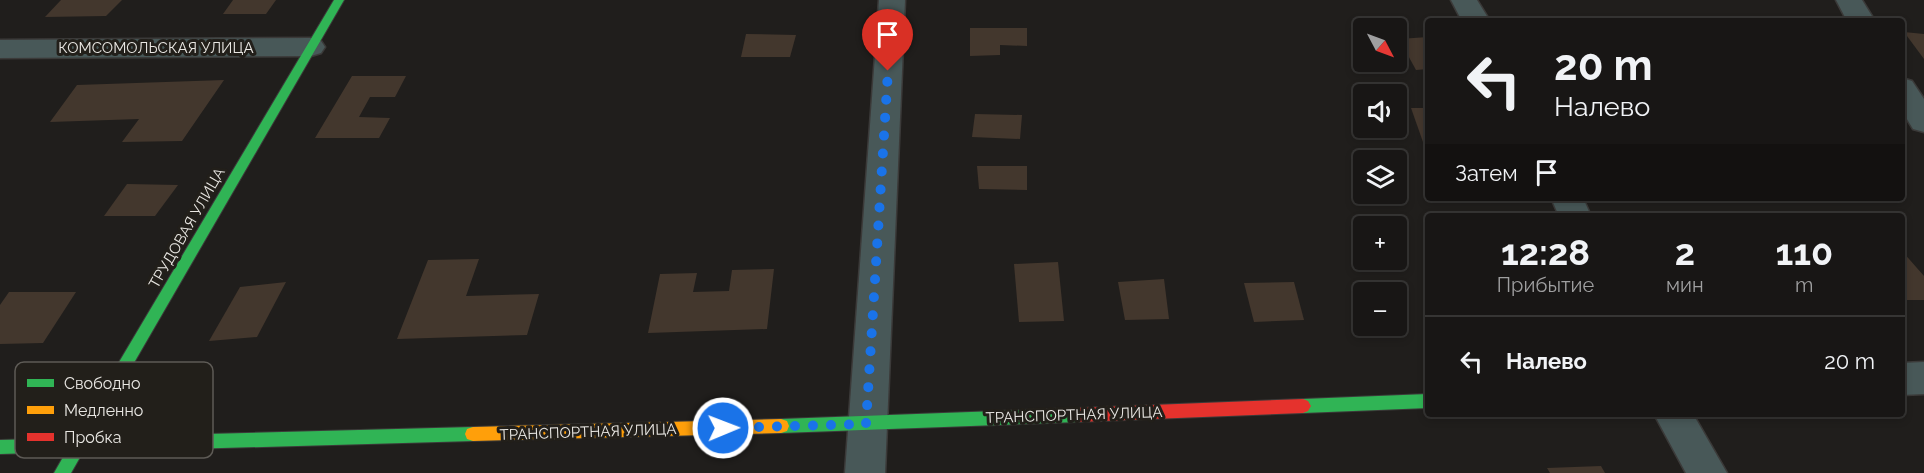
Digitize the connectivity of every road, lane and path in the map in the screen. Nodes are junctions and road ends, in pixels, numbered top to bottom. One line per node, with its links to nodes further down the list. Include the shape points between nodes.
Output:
1 (339, 0): 7 (street, ТРУДОВАЯ УЛИЦА)
2 (892, 0): 16 (street)
3 (1464, 0): 5 (street)
4 (1849, 0): 6 (street)
5 (1474, 18)
6 (1859, 18)
7 (311, 47): 8 (street, КОМСОМОЛЬСКАЯ УЛИЦА); 11 (street, ТРУДОВАЯ УЛИЦА)
8 (0, 49)
9 (1905, 93): 10 (street)
10 (1924, 122)
11 (128, 362)
12 (1924, 378): 13 (street)
13 (1905, 379)
14 (1425, 401): 16 (street, ТРАНСПОРТНАЯ УЛИЦА)
15 (1675, 417): 23 (street)
16 (866, 424): 17 (street, ТРАНСПОРТНАЯ УЛИЦА); 22 (street)
17 (213, 442)
18 (0, 447): 19 (street, ТРАНСПОРТНАЯ УЛИЦА)
19 (15, 447)
20 (71, 458): 21 (street, ТРУДОВАЯ УЛИЦА)
21 (62, 473)
22 (865, 473)
23 (1707, 473)

